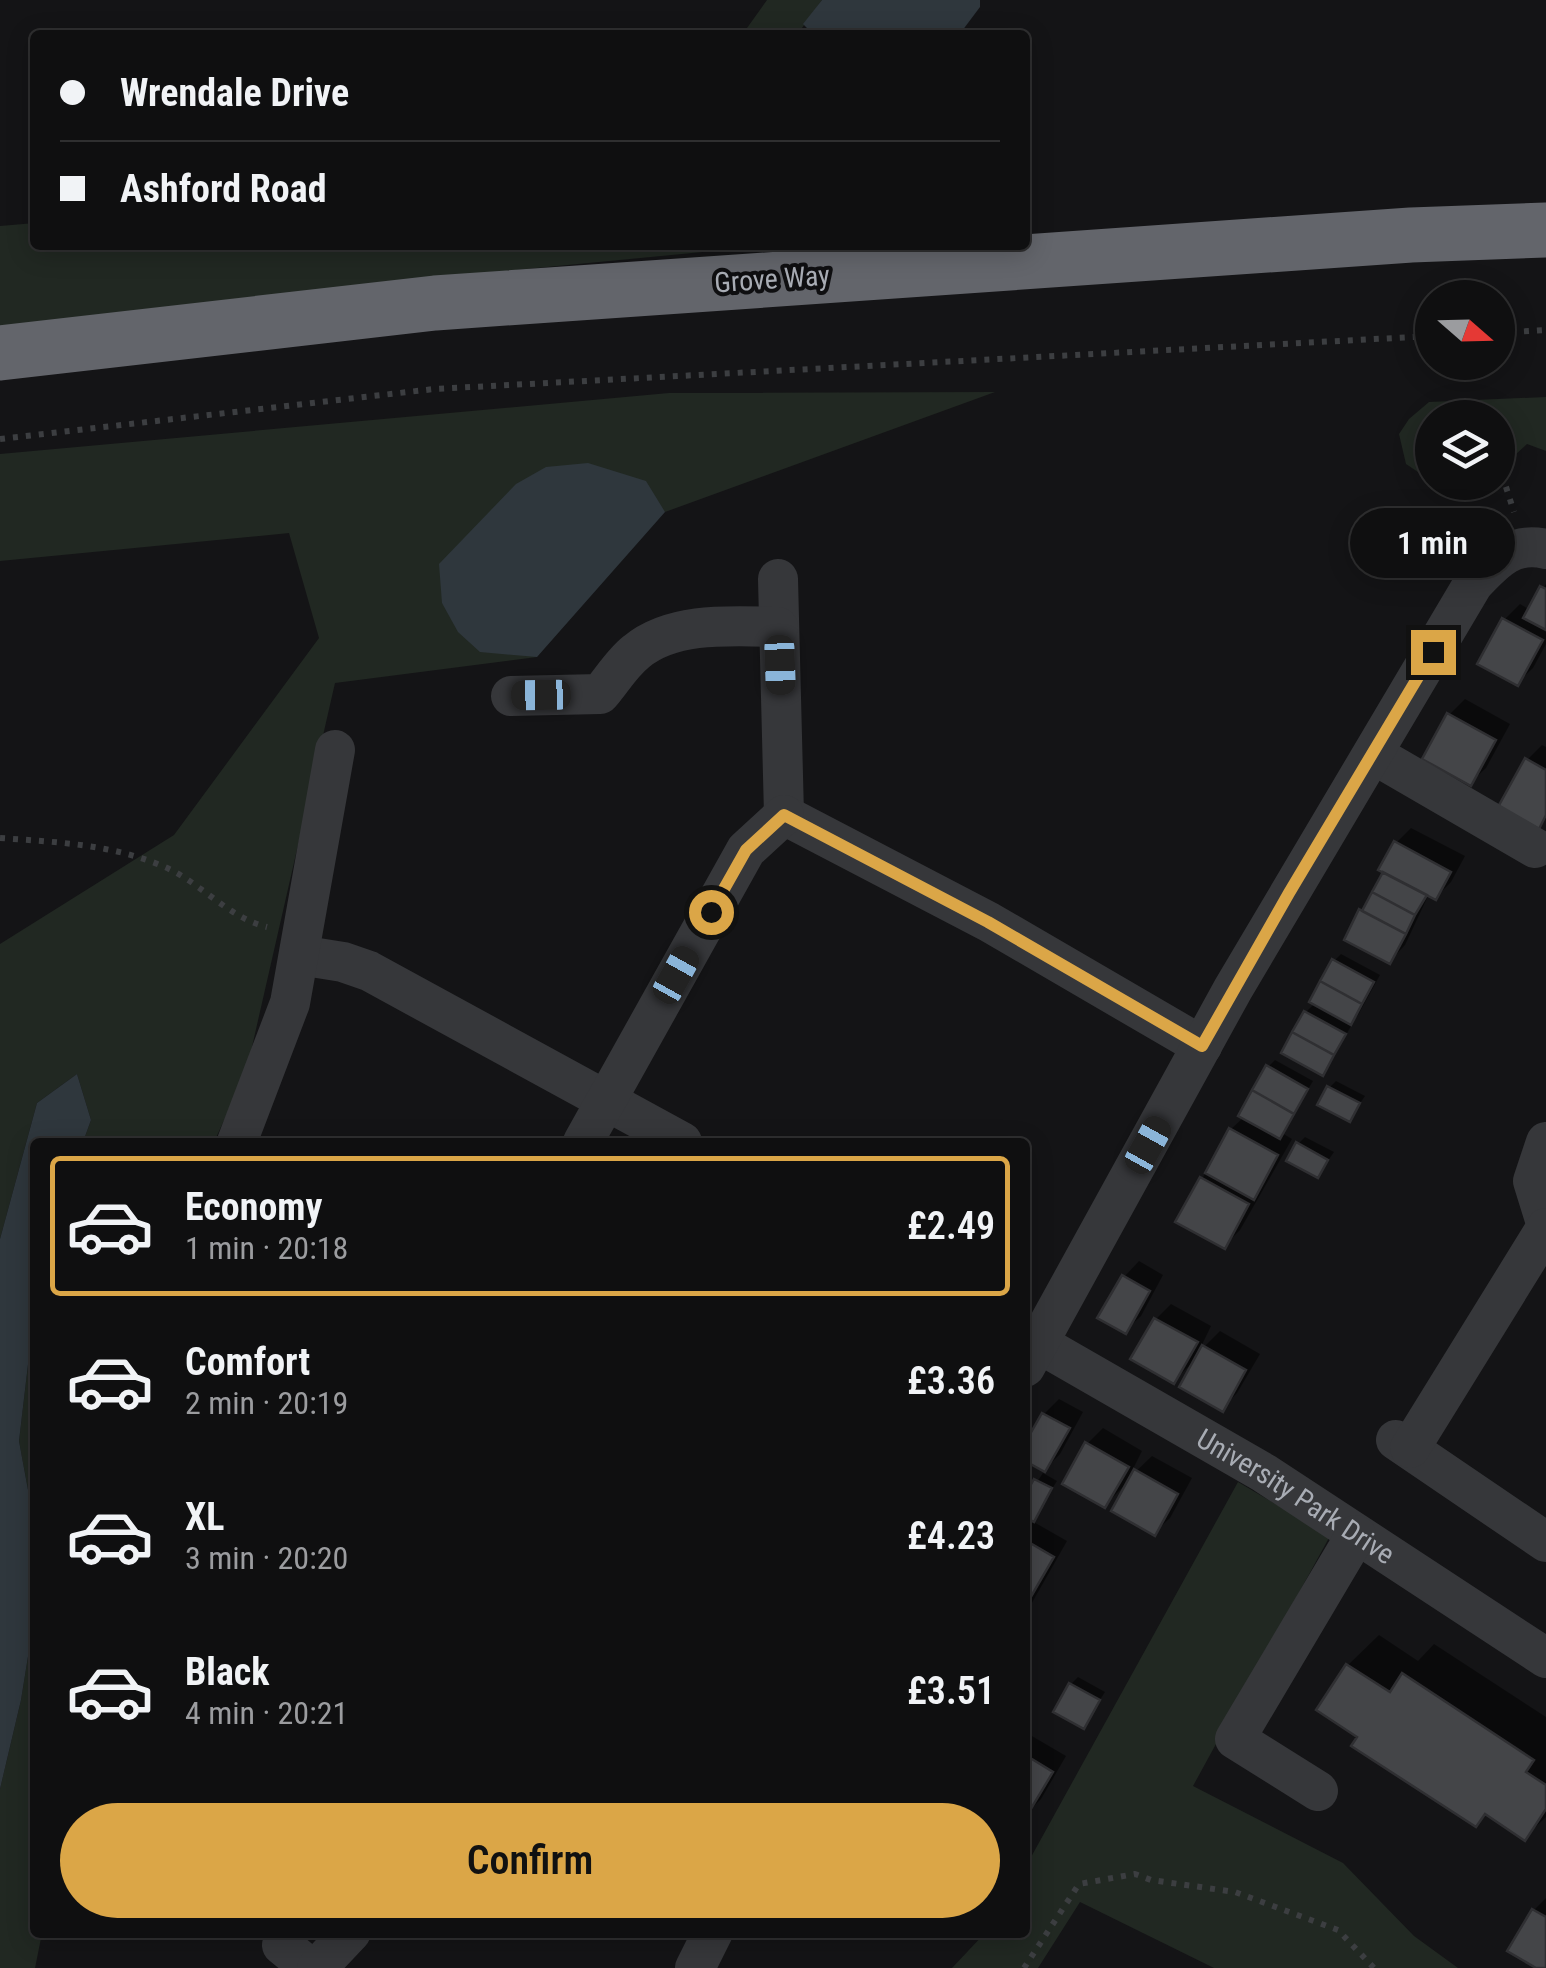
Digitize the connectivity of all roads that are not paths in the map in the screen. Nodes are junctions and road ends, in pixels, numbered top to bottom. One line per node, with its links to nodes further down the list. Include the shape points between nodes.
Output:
1 (1546, 230): 2 (highway, Grove Way, via 435,303)
2 (0, 352)
3 (1536, 548): 8 (street, via 1508,550 1473,584)
4 (778, 579): 5 (street)
5 (778, 628): 6 (street, via 720,626 657,638 634,653 600,694); 9 (street)
6 (511, 696)
7 (335, 750): 11 (street)
8 (1373, 754): 10 (street); 12 (street)
9 (784, 815): 12 (street, via 988,922); 13 (street, via 746,850)
10 (1535, 848)
11 (303, 931): 13 (street, via 343,962); 14 (street, via 290,1004)
12 (1202, 1046): 19 (street)
13 (607, 1100): 15 (street); 16 (street)
14 (239, 1138)
15 (585, 1138)
16 (675, 1138)
17 (1546, 1142): 18 (street, via 1534,1181)
18 (1546, 1225): 21 (street, via 1412,1450)
19 (1032, 1355): 20 (street, University Park Drive, via 1264,1474)
20 (1356, 1535): 22 (street, University Park Drive); 23 (street, via 1235,1738)
21 (1546, 1542)
22 (1546, 1658)
23 (1318, 1792)
24 (341, 1938): 25 (street)
25 (303, 1960)

